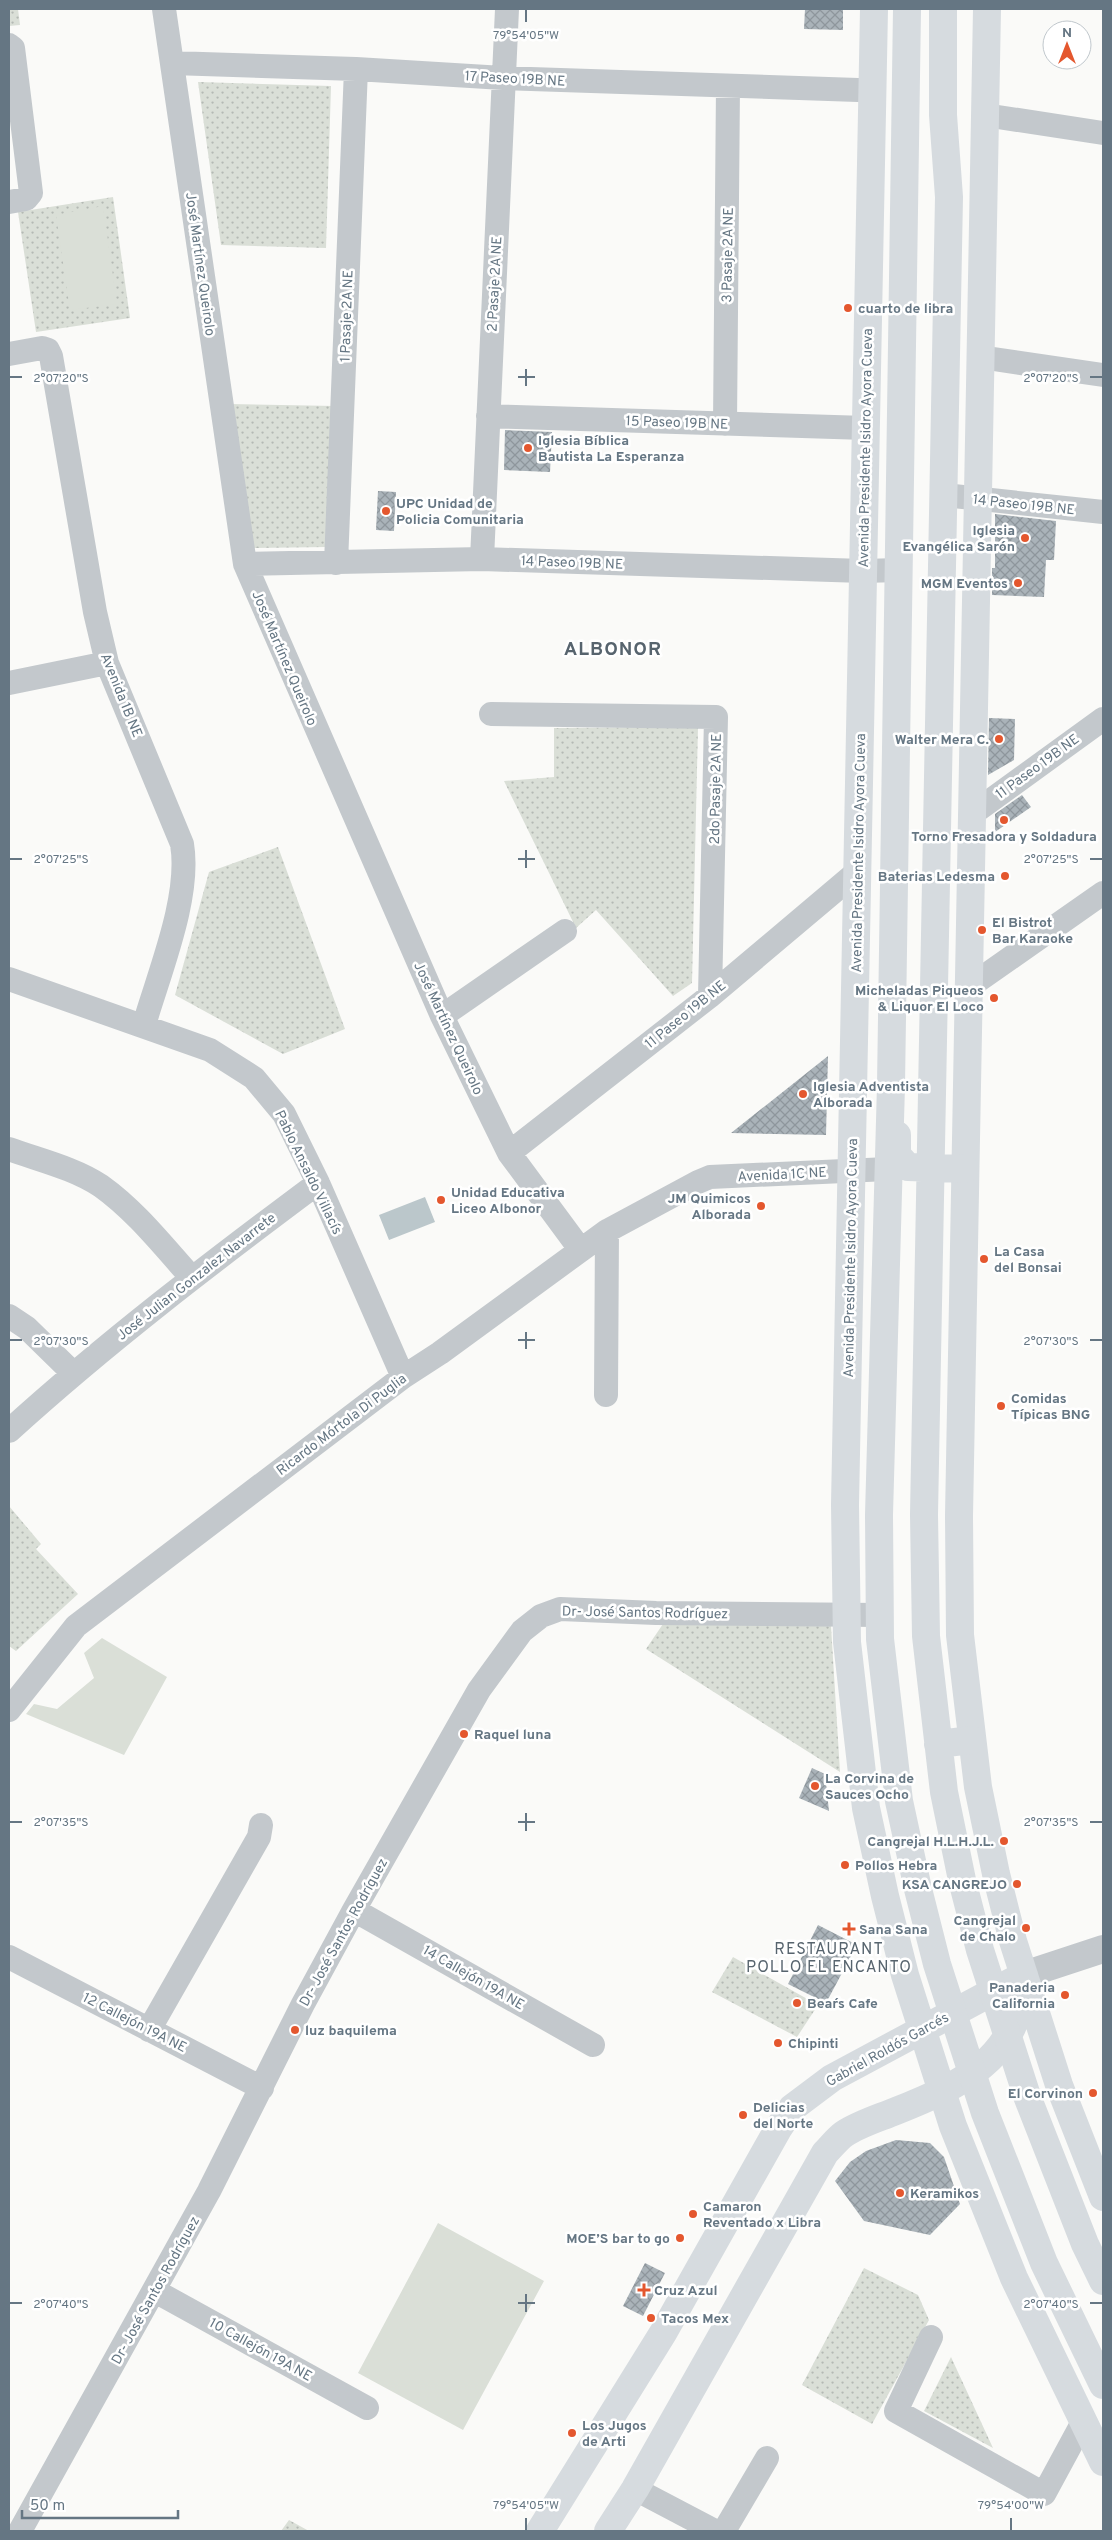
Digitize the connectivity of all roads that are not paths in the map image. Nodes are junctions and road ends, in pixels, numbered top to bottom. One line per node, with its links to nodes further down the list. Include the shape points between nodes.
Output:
1 (164, 9): 8 (street, José Martínez Queirolo)
2 (507, 9): 10 (street, 2 Pasaje 2A NE)
3 (874, 9): 21 (main road, Avenida Presidente Isidro Ayora Cueva)
4 (908, 9): 28 (main road)
5 (943, 9): 22 (main road, via 943,115 950,197)
6 (987, 9): 13 (main road)
7 (11, 46): 15 (street, via 30,192 26,200)
8 (172, 63): 9 (street, 17 Paseo 19B NE); 27 (street, José Martínez Queirolo)
9 (356, 69): 10 (street, 17 Paseo 19B NE); 26 (street, 1 Pasaje 2A NE)
10 (503, 78): 11 (street, 17 Paseo 19B NE); 19 (street, 2 Pasaje 2A NE)
11 (728, 86): 12 (street, 17 Paseo 19B NE); 20 (street, 3 Pasaje 2A NE)
12 (858, 90)
13 (985, 115): 14 (street); 17 (main road)
14 (1103, 133)
15 (9, 202)
16 (9, 354): 30 (street, Avenida 1B NE, via 42,348 51,356)
17 (980, 357): 18 (street); 23 (main road)
18 (1103, 375)
19 (488, 416): 20 (street, 15 Paseo 19B NE); 25 (street, 2 Pasaje 2A NE)
20 (725, 424): 21 (street, 15 Paseo 19B NE)
21 (866, 428): 29 (main road, Avenida Presidente Isidro Ayora Cueva)
22 (944, 495): 23 (street, 14 Paseo 19B NE); 49 (main road)
23 (978, 499): 24 (street, 14 Paseo 19B NE); 34 (main road)
24 (1103, 512)
25 (482, 559): 26 (street, 14 Paseo 19B NE); 29 (street, 14 Paseo 19B NE)
26 (336, 563): 27 (street, 14 Paseo 19B NE)
27 (245, 564): 41 (street, José Martínez Queirolo)
28 (898, 570): 29 (street, 14 Paseo 19B NE); 43 (main road)
29 (863, 571): 35 (main road, Avenida Presidente Isidro Ayora Cueva)
30 (106, 663): 31 (street); 42 (street, Avenida 1B NE, via 178,830 184,856 180,904)
31 (9, 683)
32 (491, 714): 40 (street, 2do Pasaje 2A NE, via 716,717)
33 (1103, 719): 34 (street, 11 Paseo 19B NE)
34 (972, 814): 39 (main road)
35 (857, 872): 40 (street, 11 Paseo 19B NE); 48 (main road, Avenida Presidente Isidro Ayora Cueva)
36 (1103, 893): 39 (street)
37 (566, 931): 41 (street)
38 (9, 979): 42 (street, Pablo Ansaldo Villacís)
39 (969, 987): 47 (main road)
40 (710, 996): 45 (street, 11 Paseo 19B NE)
41 (442, 1016): 45 (street, José Martínez Queirolo)
42 (144, 1025): 51 (street, Pablo Ansaldo Villacís, via 210,1050 254,1078 284,1114)
43 (890, 1085): 46 (main road); 49 (main road, via 896,1099 897,1155 908,1167)
44 (9, 1150): 54 (street, via 63,1168 100,1186 133,1214)
45 (509, 1153): 53 (street, José Martínez Queirolo)
46 (888, 1169): 48 (street, Avenida 1C NE); 60 (main road, via 879,1515)
47 (965, 1169): 49 (main road); 63 (main road, via 958,1516 960,1635)
48 (852, 1170): 50 (street, Avenida 1C NE); 61 (main road, Avenida Presidente Isidro Ayora Cueva)
49 (931, 1170): 64 (main road, via 925,1598)
50 (705, 1179): 52 (street, Ricardo Mórtola Di Puglia)
51 (318, 1183): 54 (street, José Julian Gonzalez Navarrete); 57 (street, Pablo Ansaldo Villacís)
52 (607, 1231): 53 (street, Ricardo Mórtola Di Puglia); 58 (street)
53 (580, 1249): 57 (street, Ricardo Mórtola Di Puglia, via 440,1354)
54 (192, 1278): 56 (street, José Julian Gonzalez Navarrete)
55 (9, 1316): 56 (street, via 27,1328)
56 (73, 1373): 59 (street, José Julian Gonzalez Navarrete)
57 (403, 1377): 62 (street, Ricardo Mórtola Di Puglia, via 76,1626)
58 (606, 1395)
59 (9, 1430)
60 (880, 1615): 61 (street, Dr- José Santos Rodríguez); 71 (main road, via 880,1640 899,1801 918,1889)
61 (846, 1616): 66 (street, Dr- José Santos Rodríguez, via 656,1614 560,1609 541,1616 522,1632 479,1690); 73 (main road, Avenida Presidente Isidro Ayora Cueva, via 866,1808 905,1975)
62 (9, 1710)
63 (972, 1740): 64 (main road); 69 (main road, via 996,1874)
64 (938, 1744): 70 (main road, via 960,1870)
65 (261, 1825): 72 (street, via 259,1837)
66 (354, 1910): 75 (street, 14 Callejón 19A NE); 77 (street, Dr- José Santos Rodríguez)
67 (1103, 1949): 69 (street, Gabriel Roldós Garcés)
68 (9, 1956): 72 (street, 12 Callejón 19A NE)
69 (1024, 1975): 70 (main road, Gabriel Roldós Garcés); 74 (main road, via 1023,1996); 79 (main road, via 1059,2085)
70 (993, 1992): 71 (main road, Gabriel Roldós Garcés); 74 (main road)
71 (953, 2014): 73 (main road, Gabriel Roldós Garcés); 76 (main road)
72 (149, 2030): 77 (street, 12 Callejón 19A NE)
73 (923, 2030): 78 (main road, Avenida Presidente Isidro Ayora Cueva); 90 (main road, Gabriel Roldós Garcés, via 832,2078 792,2108 663,2333)
74 (1008, 2037): 76 (main road); 80 (main road, via 1039,2126 1085,2244)
75 (593, 2045)
76 (972, 2075): 78 (main road); 83 (main road, via 1044,2263)
77 (262, 2088): 81 (street, Dr- José Santos Rodríguez)
78 (942, 2092): 85 (main road, Avenida Presidente Isidro Ayora Cueva, via 1014,2278); 88 (main road, via 857,2127 843,2135 825,2153)
79 (1103, 2197)
80 (1103, 2281)
81 (155, 2291): 84 (street, 10 Callejón 19A NE); 89 (street, Dr- José Santos Rodríguez)
82 (931, 2337): 85 (street, via 896,2412 1044,2494)
83 (1103, 2385)
84 (367, 2408)
85 (1083, 2422): 87 (main road, Avenida Presidente Isidro Ayora Cueva)
86 (767, 2458): 93 (street)
87 (1103, 2462)
88 (635, 2490): 91 (main road); 92 (street)
89 (20, 2531)
90 (540, 2531)
91 (608, 2531)
92 (715, 2531)
93 (724, 2531)

